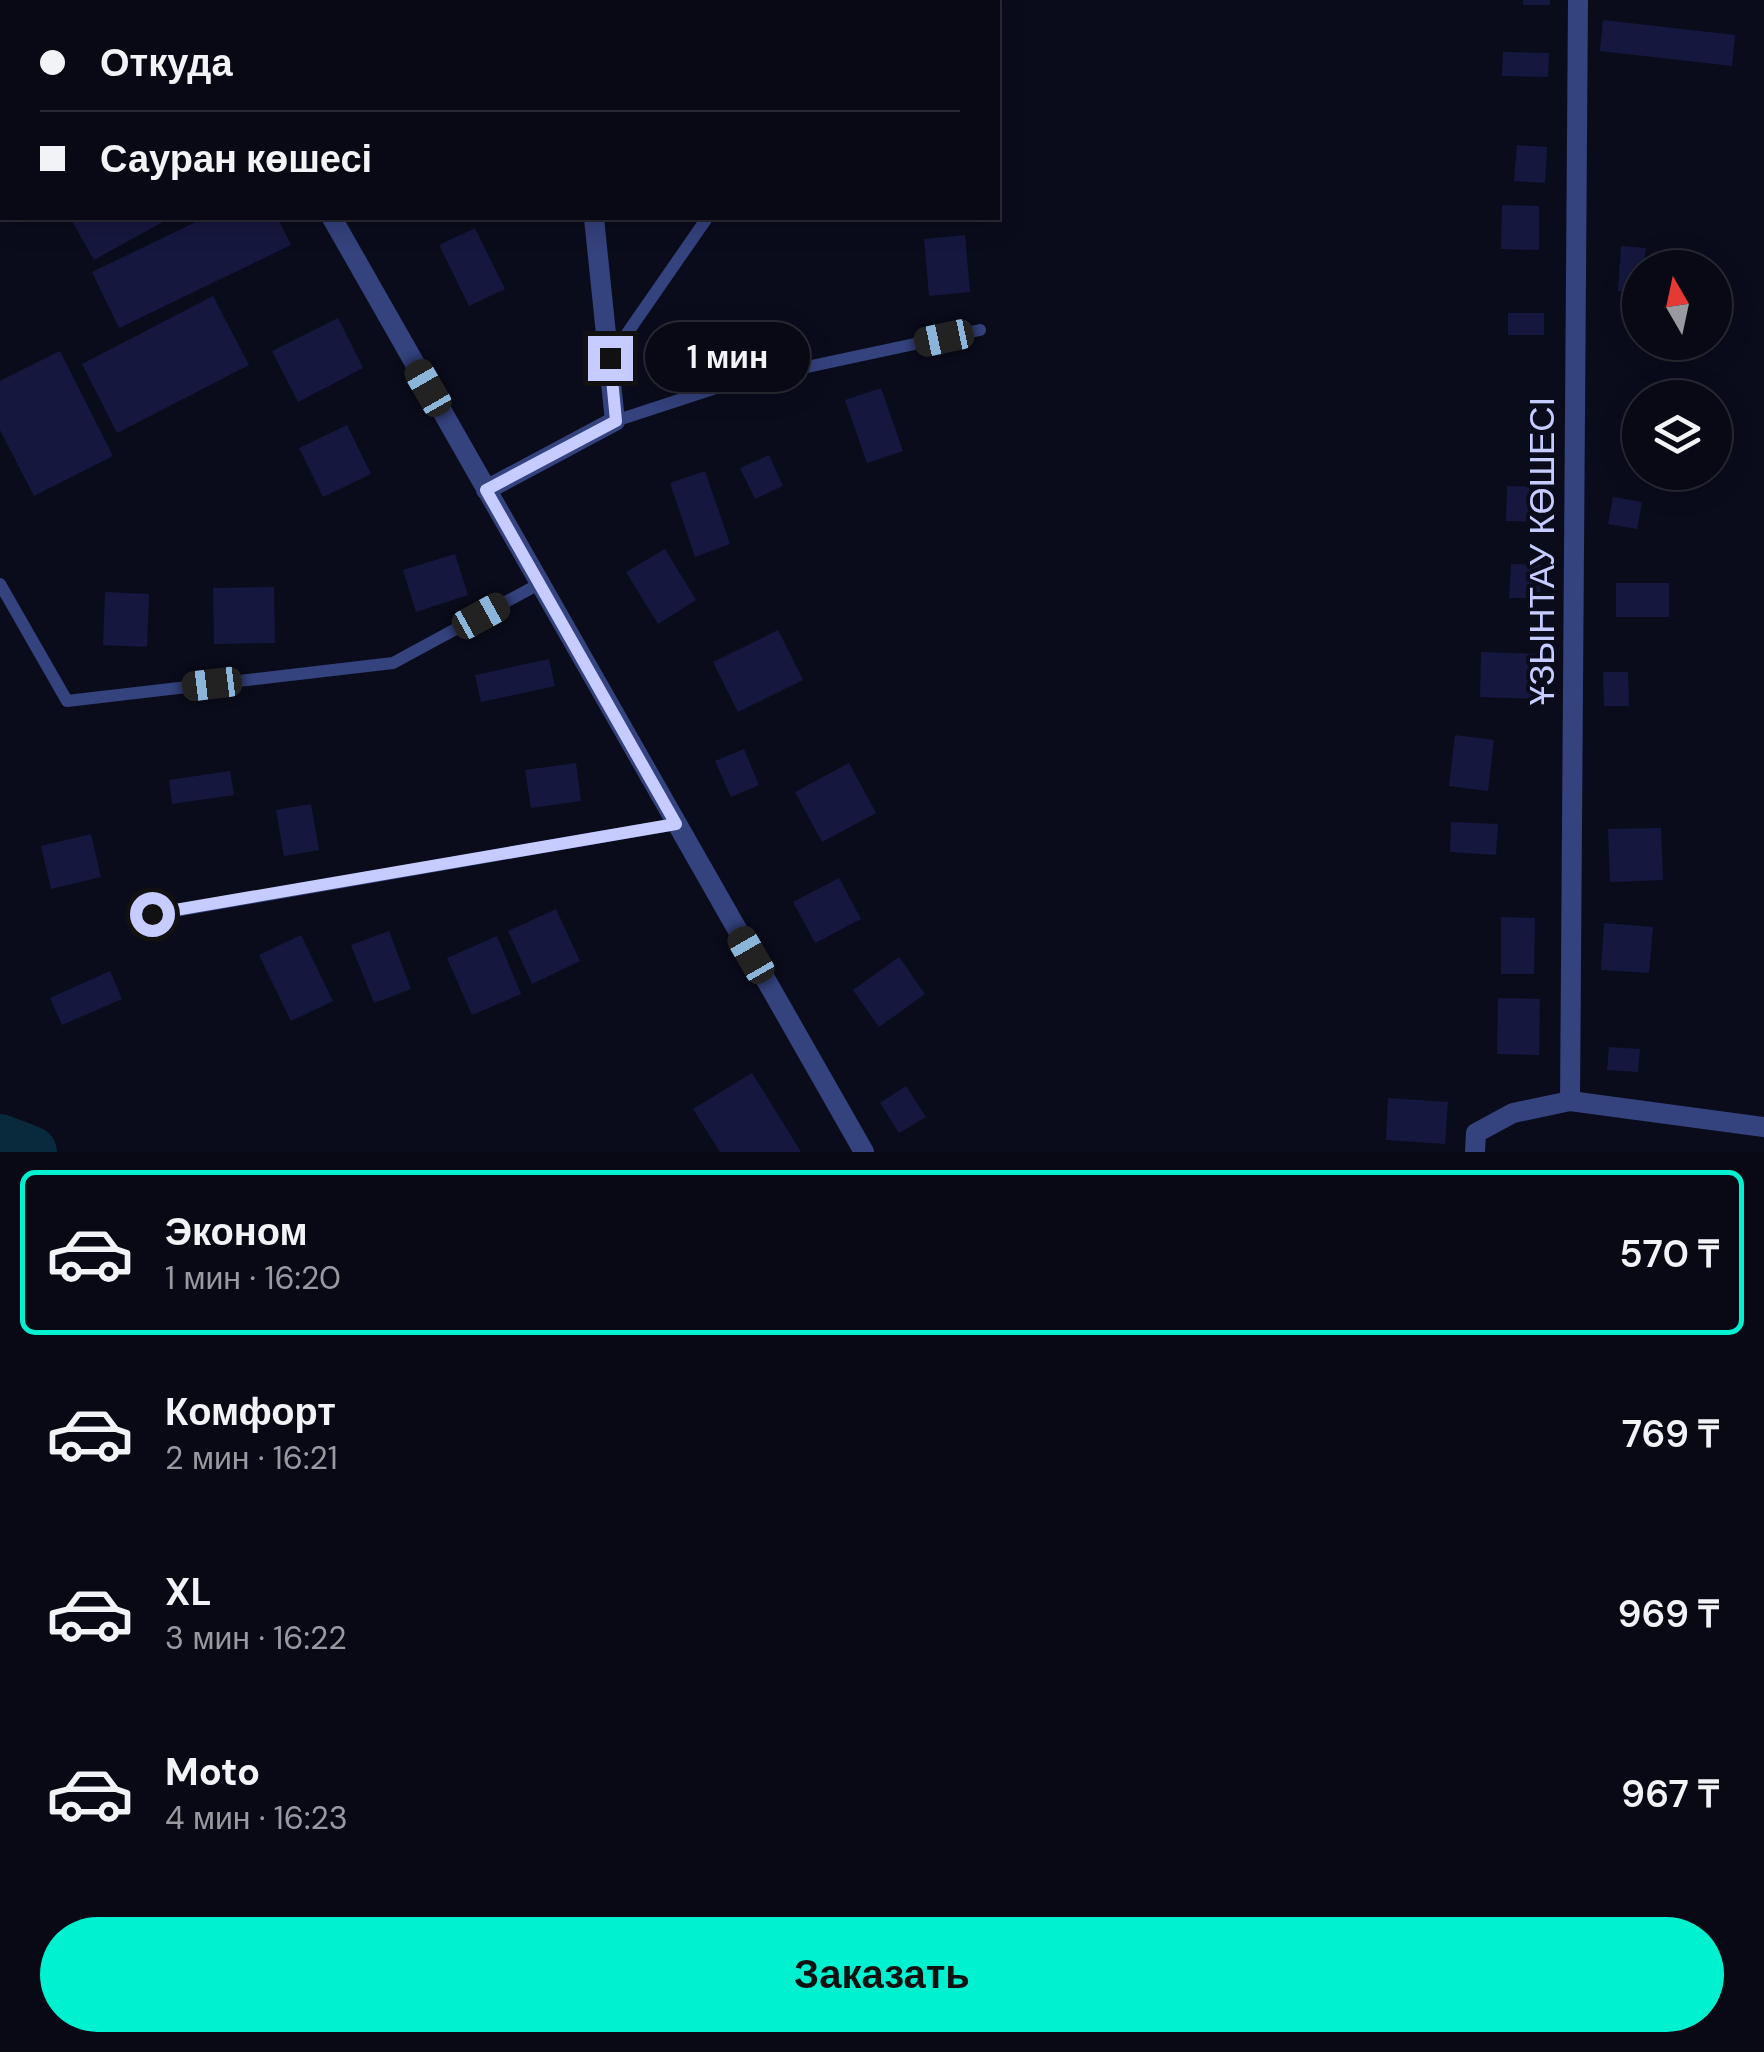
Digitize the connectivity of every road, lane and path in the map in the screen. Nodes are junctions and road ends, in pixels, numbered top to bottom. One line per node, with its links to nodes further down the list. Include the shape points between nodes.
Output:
1 (1578, 0): 13 (street, ҰЗЫНТАУ КӨШЕСІ)
2 (333, 220): 8 (street)
3 (594, 220): 6 (street)
4 (707, 220): 6 (lane)
5 (980, 330): 7 (lane, via 728,384)
6 (610, 358): 7 (street)
7 (616, 421): 8 (street)
8 (486, 490): 10 (street)
9 (0, 584): 10 (lane, via 67,701 393,663)
10 (539, 584): 11 (street)
11 (676, 824): 12 (lane); 15 (street)
12 (152, 914)
13 (1570, 1102): 14 (street); 16 (street, via 1512,1113 1476,1133)
14 (1764, 1127)
15 (864, 1152)
16 (1474, 1152)

